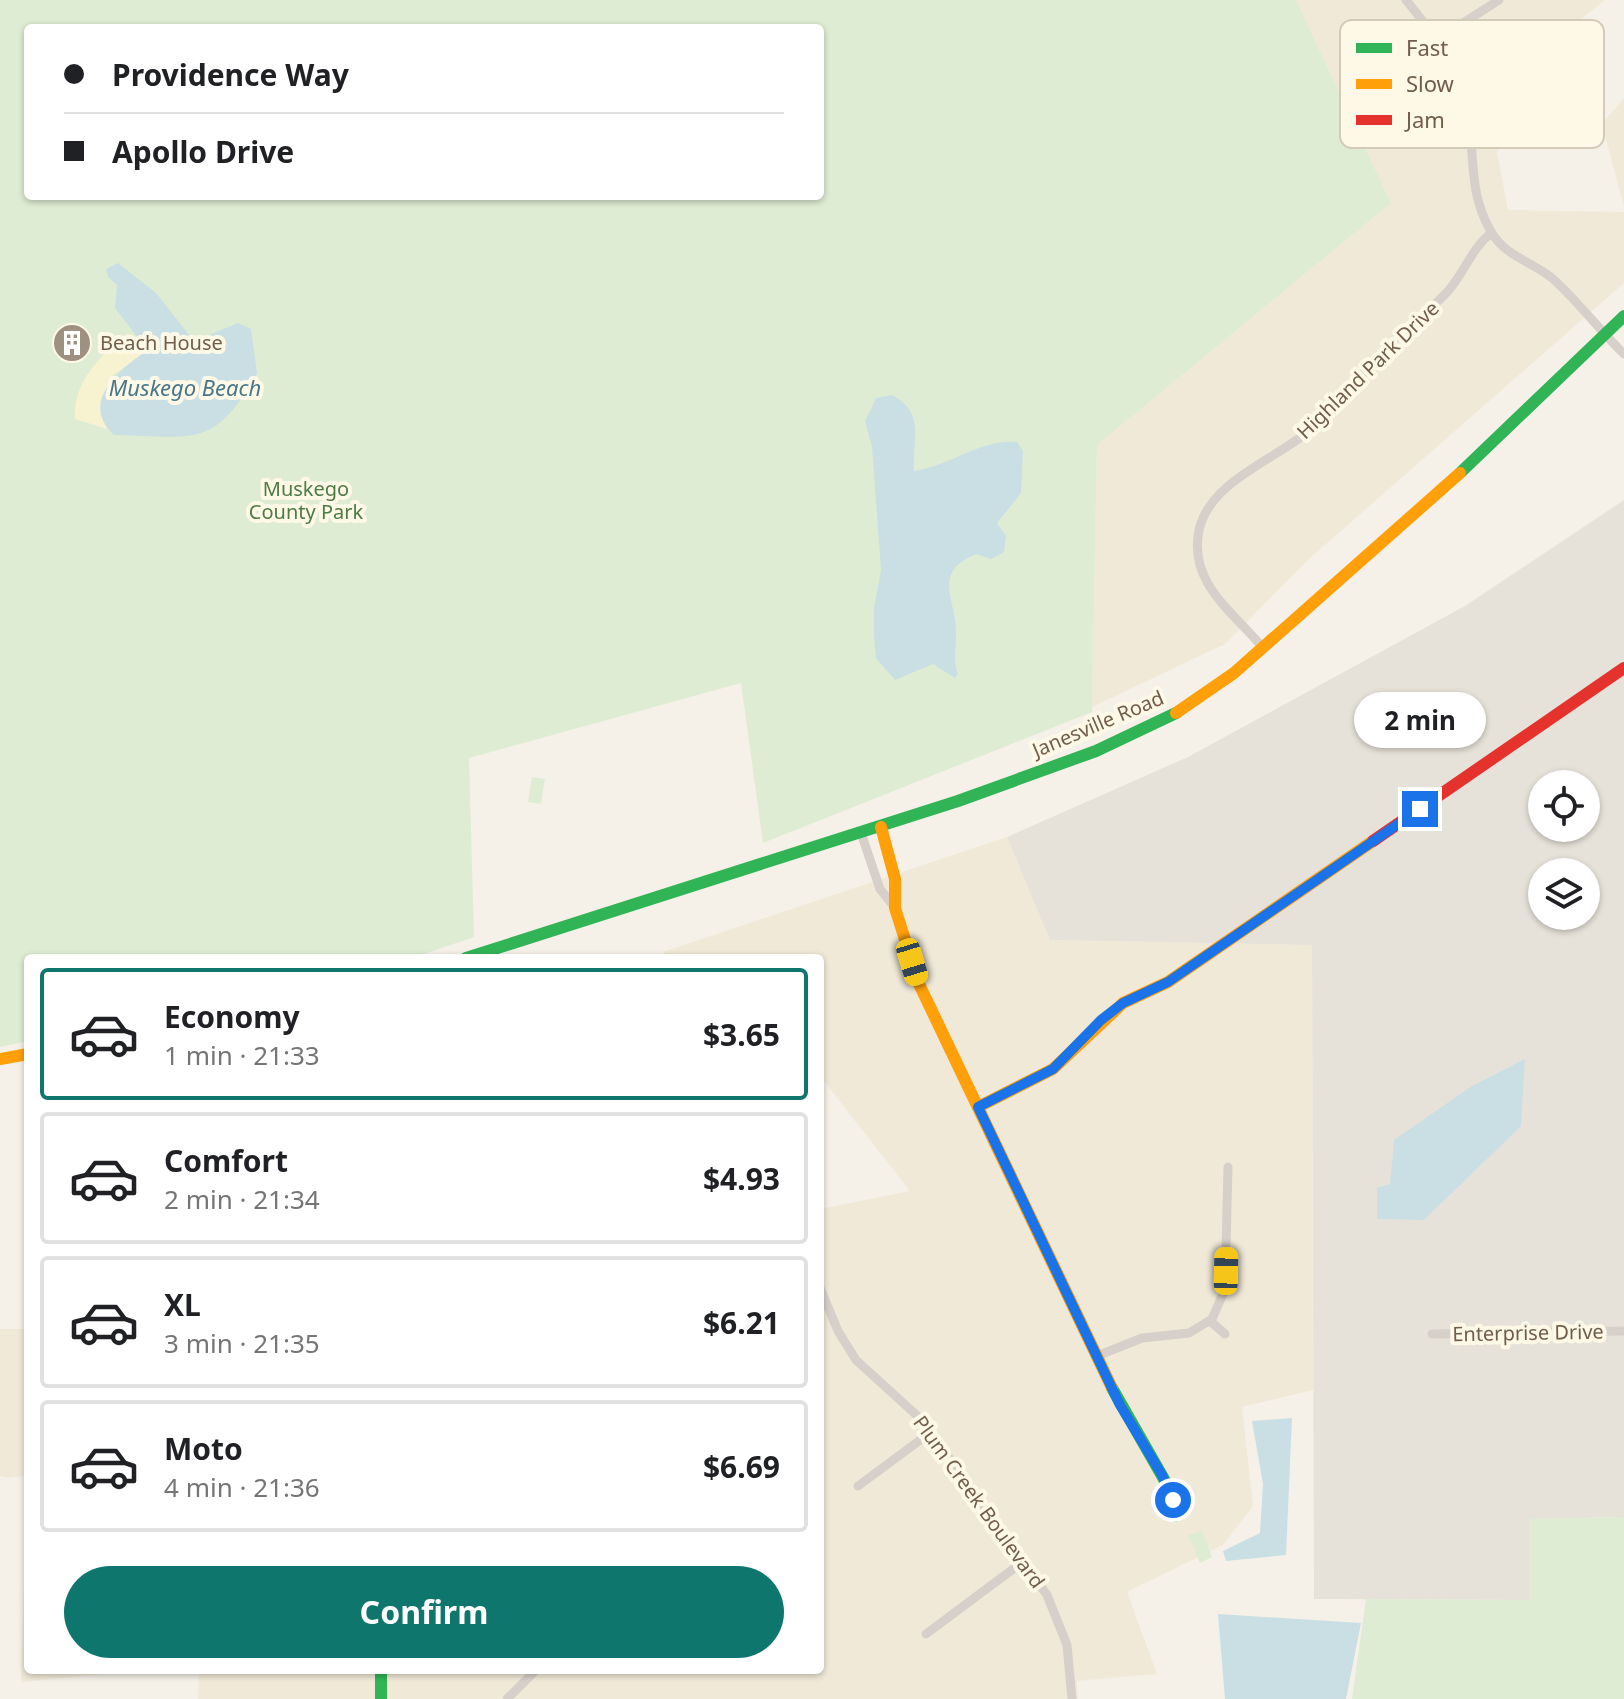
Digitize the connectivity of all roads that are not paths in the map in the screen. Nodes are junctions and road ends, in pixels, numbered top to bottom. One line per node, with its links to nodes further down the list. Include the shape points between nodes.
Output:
1 (1406, 0): 3 (street)
2 (1499, 0): 4 (street)
3 (1422, 20)
4 (1468, 20)
5 (1472, 148): 6 (street, via 1473,189)
6 (1491, 233): 8 (street, via 1515,257 1550,277); 10 (street, Highland Park Drive, via 1478,244 1451,288 1386,347 1324,418 1224,490 1205,514 1197,548 1203,578)
7 (1624, 316): 8 (street, Janesville Road)
8 (1604, 335): 9 (street); 10 (street, Janesville Road, via 1464,469)
9 (1624, 354)
10 (1263, 648): 12 (street, Janesville Road, via 1213,690 1142,731)
11 (1624, 668): 18 (street, via 1168,982 1123,1003 1053,1069)
12 (881, 827): 13 (street, Janesville Road); 14 (street, via 895,879)
13 (861, 833): 14 (street, via 880,889); 15 (street, Janesville Road)
14 (895, 908): 18 (street, via 919,984)
15 (479, 954)
16 (24, 1055): 17 (street)
17 (0, 1059)
18 (978, 1107): 25 (street)
19 (1228, 1167): 21 (street, via 1225,1289)
20 (824, 1299): 26 (street, Plum Creek Boulevard, via 856,1360)
21 (1210, 1321): 23 (street); 25 (street, via 1189,1333 1142,1338)
22 (1624, 1331): 24 (street, Enterprise Drive)
23 (1225, 1334)
24 (1432, 1334)
25 (1097, 1356): 28 (street, via 1130,1425 1169,1488)
26 (931, 1432): 27 (street); 29 (street, Plum Creek Boulevard)
27 (858, 1486)
28 (1175, 1516)
29 (1024, 1561): 30 (street); 35 (street, Plum Creek Boulevard, via 1063,1632)
30 (926, 1634)
31 (381, 1674): 34 (street)
32 (532, 1674): 33 (street)
33 (511, 1698)
34 (381, 1699)
35 (1072, 1699)

